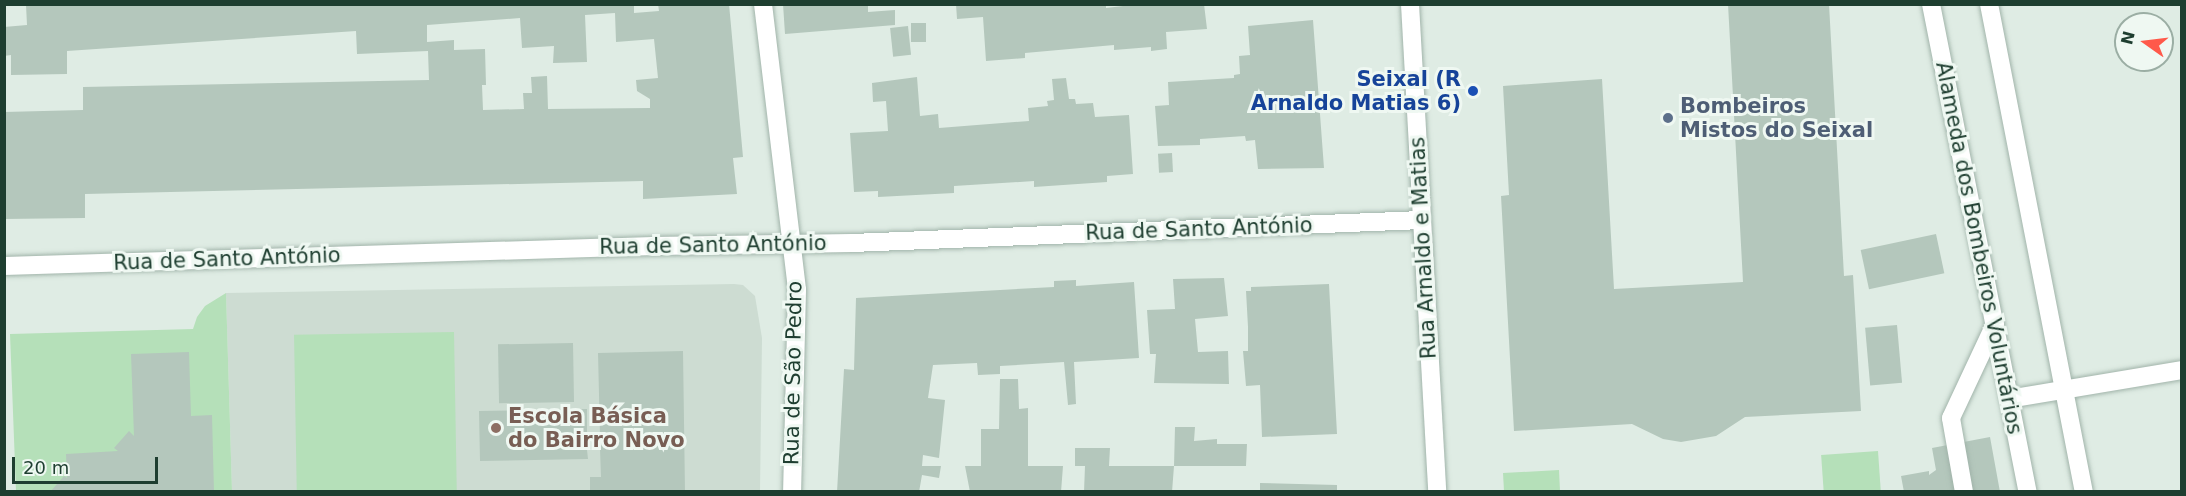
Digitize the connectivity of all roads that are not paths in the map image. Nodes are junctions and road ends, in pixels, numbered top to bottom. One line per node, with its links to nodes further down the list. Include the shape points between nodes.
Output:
1 (763, 4): 6 (street, Rua de São Pedro)
2 (1410, 4): 5 (street, Rua Arnaldo e Matias)
3 (1989, 4): 10 (street)
4 (1934, 5): 8 (street, Alameda dos Bombeiros Voluntários)
5 (1421, 220): 6 (street, Rua de Santo António); 13 (street, Rua Arnaldo e Matias)
6 (791, 245): 7 (street, Rua de Santo António); 12 (street, Rua de São Pedro, via 797,290)
7 (4, 266)
8 (1995, 324): 11 (street, Alameda dos Bombeiros Voluntários); 14 (street, via 1951,418)
9 (2181, 370): 10 (street)
10 (2064, 390): 11 (street); 16 (street)
11 (2009, 399): 15 (street, Alameda dos Bombeiros Voluntários)
12 (792, 492)
13 (1437, 492)
14 (1964, 492)
15 (2028, 492)
16 (2084, 492)

